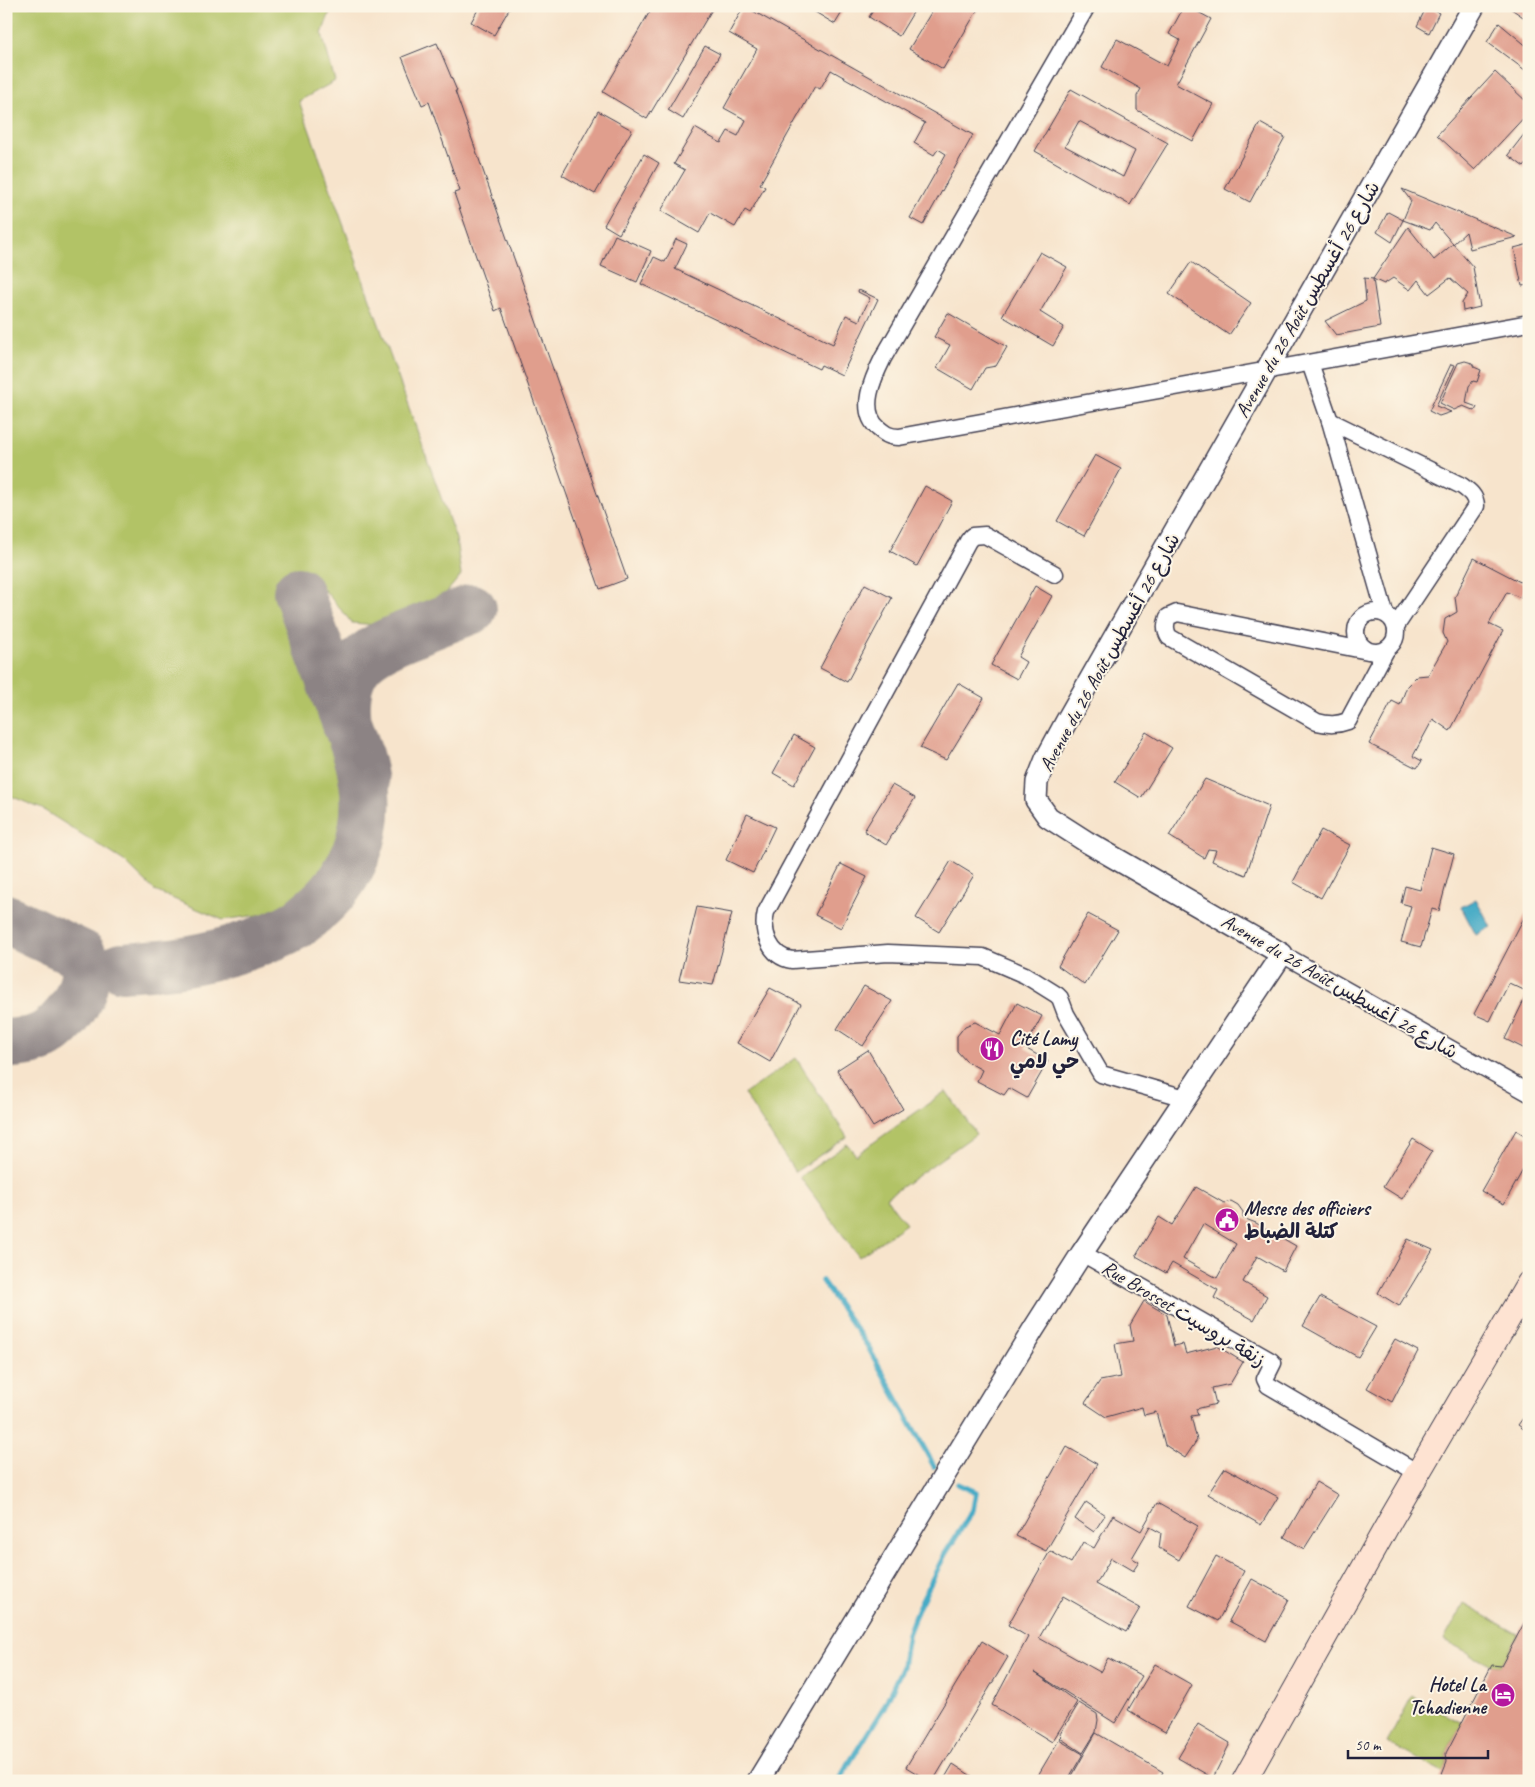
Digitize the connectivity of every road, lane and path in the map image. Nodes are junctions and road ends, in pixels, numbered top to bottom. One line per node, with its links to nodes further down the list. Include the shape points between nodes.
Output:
1 (1087, 6): 5 (street, via 883,358 873,379 869,413 876,426 888,437 899,437)
2 (1474, 6): 5 (street, Avenue du 26 Août شارع 26 أغسطس)
3 (1529, 323): 4 (street)
4 (1310, 363): 5 (street); 6 (street)
5 (1266, 371): 12 (street, Avenue du 26 Août شارع 26 أغسطس, via 1046,759 1036,800 1048,817 1087,842)
6 (1330, 421): 8 (street); 9 (street, via 1462,486 1476,502)
7 (1056, 574): 14 (street, via 985,536 972,536 766,912 763,921 765,931 773,950 784,959 792,960 888,953 983,956 1025,975 1060,998 1101,1074)
8 (1384, 613): 9 (street); 11 (street, via 1366,614 1356,628 1356,638)
9 (1396, 626): 10 (street, via 1393,644)
10 (1386, 650): 11 (street); 11 (street, via 1348,721 1328,725 1317,722 1169,637 1166,623 1168,617 1177,613)
11 (1368, 651)
12 (1282, 954): 13 (street, Avenue du 26 Août شارع 26 أغسطس); 14 (street)
13 (1529, 1093)
14 (1185, 1098): 15 (street)
15 (1082, 1253): 17 (street, Rue Brosset زنقة بروسيت, via 1271,1361 1273,1363 1265,1379 1268,1385); 18 (street)
16 (1529, 1283): 17 (main road)
17 (1418, 1472): 19 (main road)
18 (758, 1781)
19 (1244, 1781)

